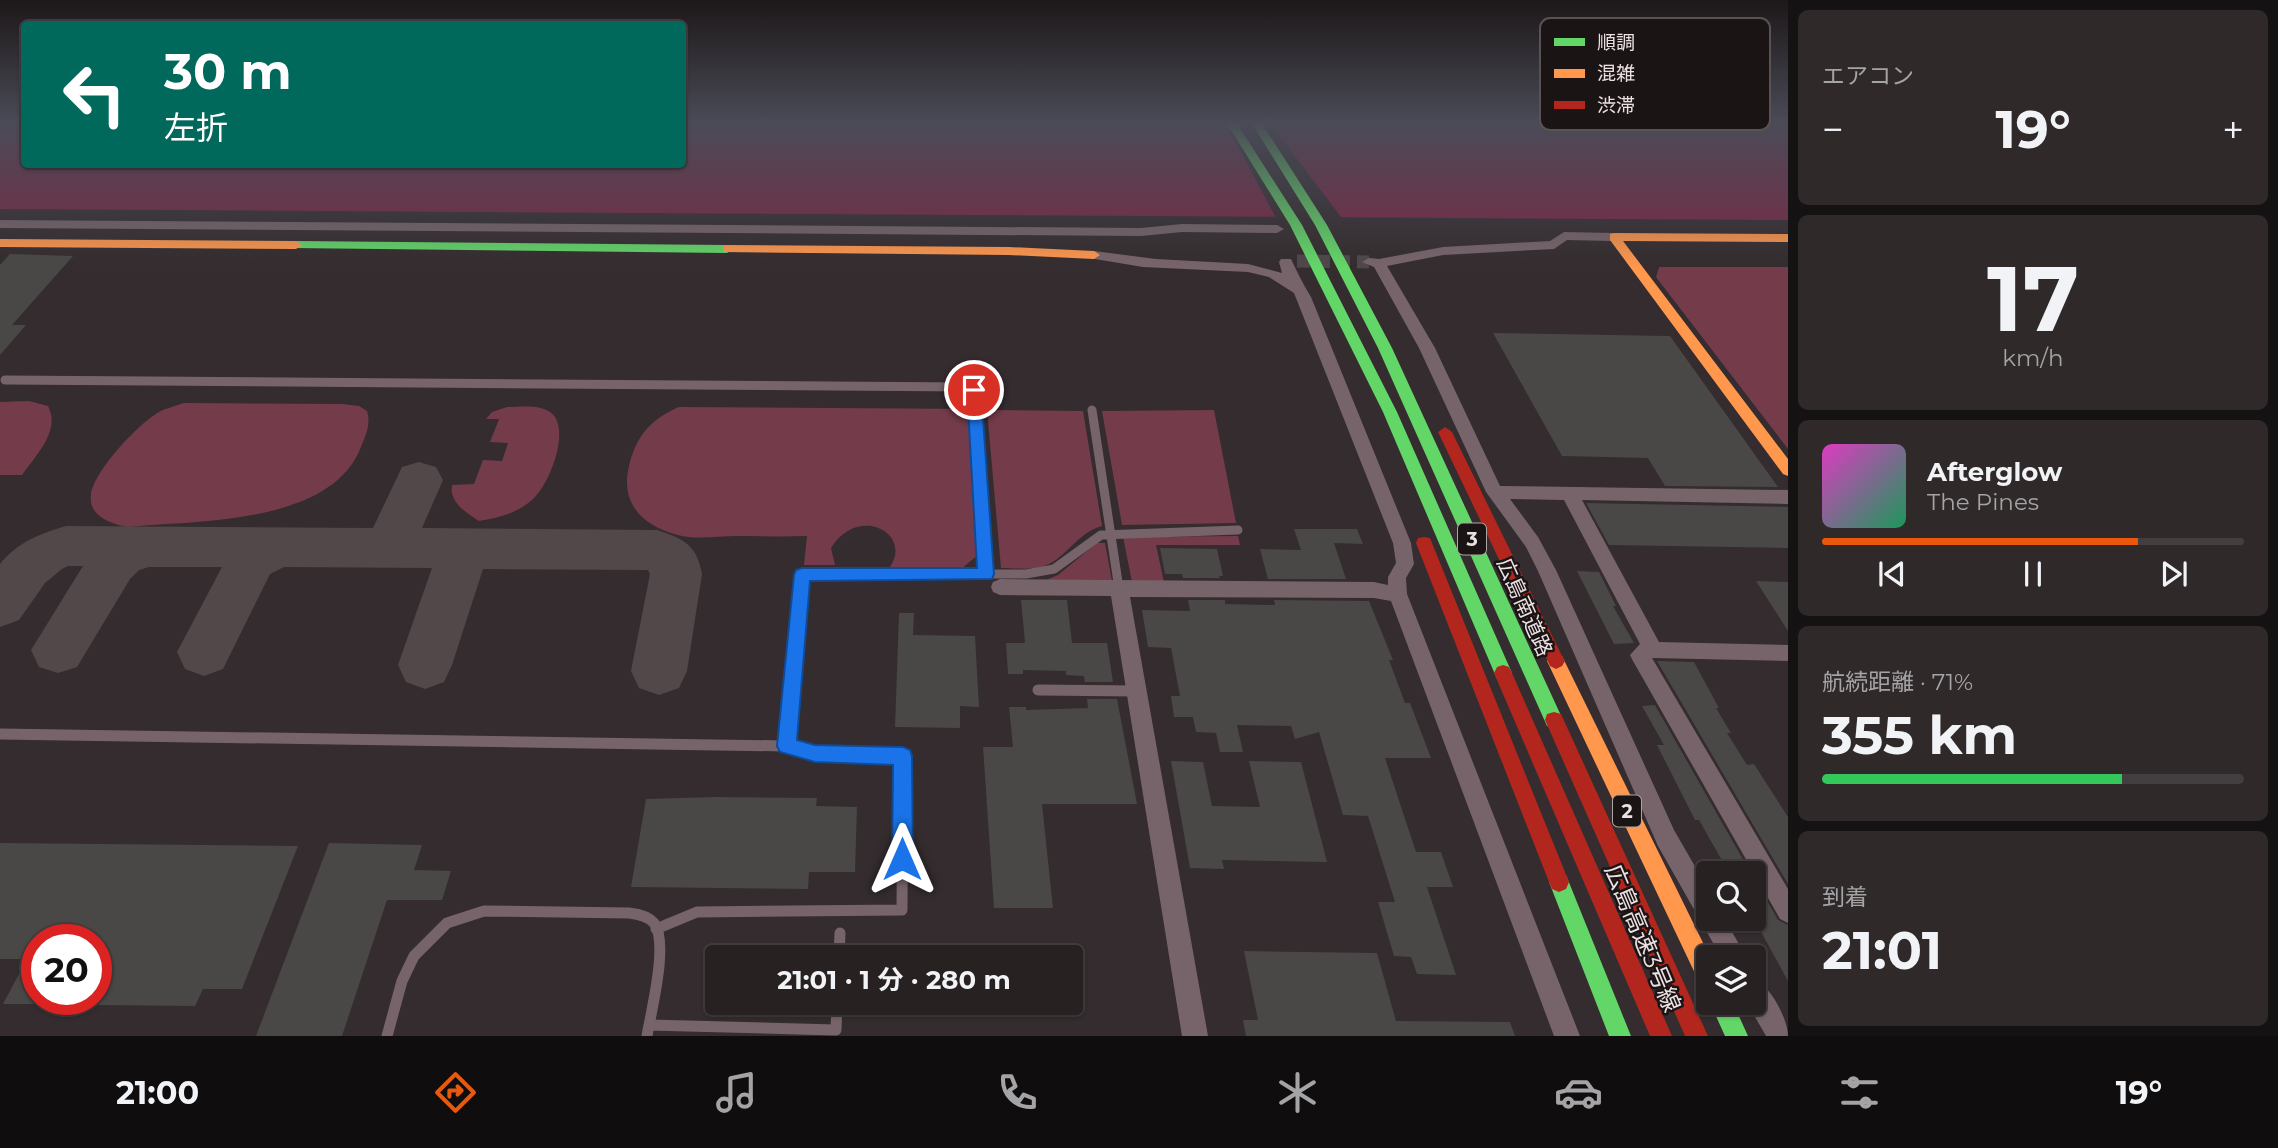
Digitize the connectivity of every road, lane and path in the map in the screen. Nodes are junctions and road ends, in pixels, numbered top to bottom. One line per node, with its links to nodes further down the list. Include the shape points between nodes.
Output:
1 (1262, 170): 12 (main road, 3, via 1296,225)
2 (1297, 170): 4 (main road, 広島南道路 / 3)
3 (0, 224): 5 (street, via 1141,233 1182,228)
4 (1329, 225): 10 (main road); 35 (main road, 広島南道路 / 3)
5 (1277, 229)
6 (1614, 237): 7 (main road); 10 (street, via 1564,236 1555,244 1443,251); 17 (main road)
7 (1788, 238)
8 (0, 243): 9 (main road)
9 (1094, 255): 11 (street, via 1247,267 1283,279); 11 (street, via 1291,262 1288,271)
10 (1371, 266): 18 (street, via 1433,360)
11 (1304, 297): 26 (street, via 1406,554 1397,577)
12 (1356, 346): 14 (main road); 50 (main road, 広島高速3号線 / 3, via 1390,411)
13 (5, 380): 24 (lane, via 968,387 976,396)
14 (1369, 409)
15 (1092, 410): 23 (lane)
16 (1437, 415): 27 (main road)
17 (1788, 470)
18 (1495, 492): 19 (street); 30 (street, via 1540,556)
19 (1569, 492): 20 (street); 28 (street)
20 (1788, 497)
21 (1416, 523): 49 (main road)
22 (1238, 530): 23 (lane)
23 (1111, 533): 24 (lane, via 1094,538 1054,569); 25 (lane)
24 (993, 581): 25 (street); 34 (lane, via 802,575)
25 (1119, 589): 26 (street, via 1374,590); 32 (street)
26 (1398, 594): 48 (street)
27 (1549, 645): 30 (street, via 1564,660); 41 (main road, 2)
28 (1653, 650): 29 (street); 37 (street, via 1640,655)
29 (1788, 653)
30 (1591, 671): 36 (street, via 1666,838)
31 (1038, 690): 32 (lane)
32 (1136, 691): 47 (street)
33 (0, 734): 34 (lane)
34 (787, 746): 38 (lane, via 815,754 903,756 902,910 697,912)
35 (1615, 856): 51 (main road, 広島高速3号線 / 3)
36 (1696, 890)
37 (1788, 911)
38 (656, 929): 45 (lane, via 660,951); 46 (lane, via 644,915 629,913 467,915 447,923 414,956)
39 (840, 933): 40 (lane)
40 (840, 945)
41 (1696, 951)
42 (1766, 1012): 53 (street)
43 (837, 1015): 45 (lane, via 836,1030)
44 (1727, 1015): 52 (main road)
45 (648, 1030)
46 (387, 1036)
47 (1195, 1036)
48 (1567, 1036)
49 (1620, 1036)
50 (1661, 1036)
51 (1696, 1036)
52 (1738, 1036)
53 (1780, 1036)

